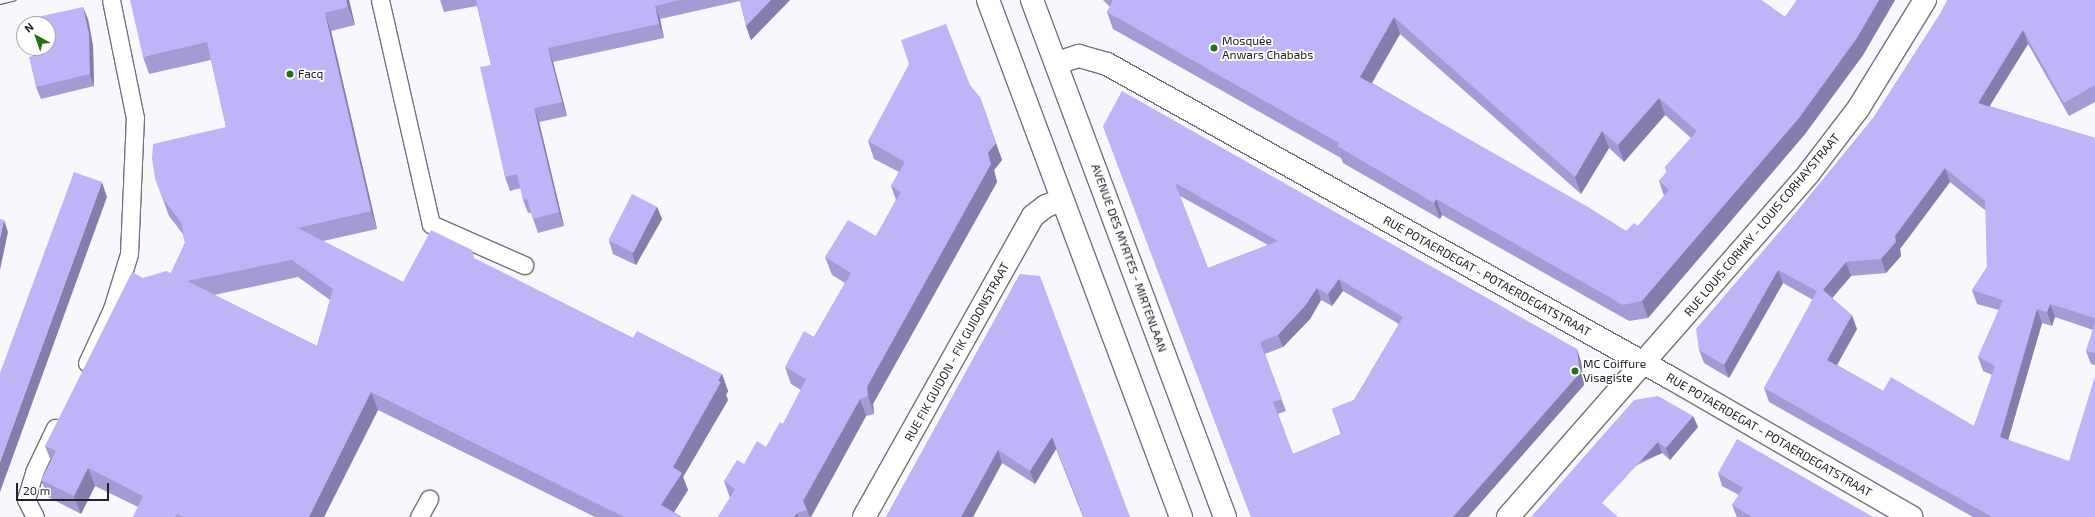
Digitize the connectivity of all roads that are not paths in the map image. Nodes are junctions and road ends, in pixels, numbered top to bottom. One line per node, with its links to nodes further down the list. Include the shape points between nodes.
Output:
1 (111, 0): 10 (lane, via 135,118 129,254 112,309)
2 (380, 0): 8 (lane, via 431,224)
3 (988, 0): 7 (street)
4 (1032, 0): 6 (street, AVENUE DES MYRTES - MIRTENLAAN)
5 (1925, 0): 9 (street, RUE LOUIS CORHAY - LOUIS CORHAYSTRAAT, via 1858,109 1834,141)
6 (1057, 63): 9 (street, RUE POTAERDEGAT - POTAERDEGATSTRAAT, via 1079,56 1107,64); 17 (street, AVENUE DES MYRTES - MIRTENLAAN)
7 (1062, 200): 15 (street, RUE FIK GUIDON - FIK GUIDONSTRAAT, via 1046,206 1033,216); 16 (street)
8 (524, 265)
9 (1644, 363): 18 (street, RUE LOUIS CORHAY - LOUIS CORHAYSTRAAT); 19 (street, RUE POTAERDEGAT - POTAERDEGATSTRAAT)
10 (80, 377)
11 (64, 411): 13 (lane, via 34,472 26,498)
12 (429, 499): 14 (lane)
13 (35, 517)
14 (419, 517)
15 (864, 517)
16 (1181, 517)
17 (1226, 517)
18 (1508, 517)
19 (1910, 517)

